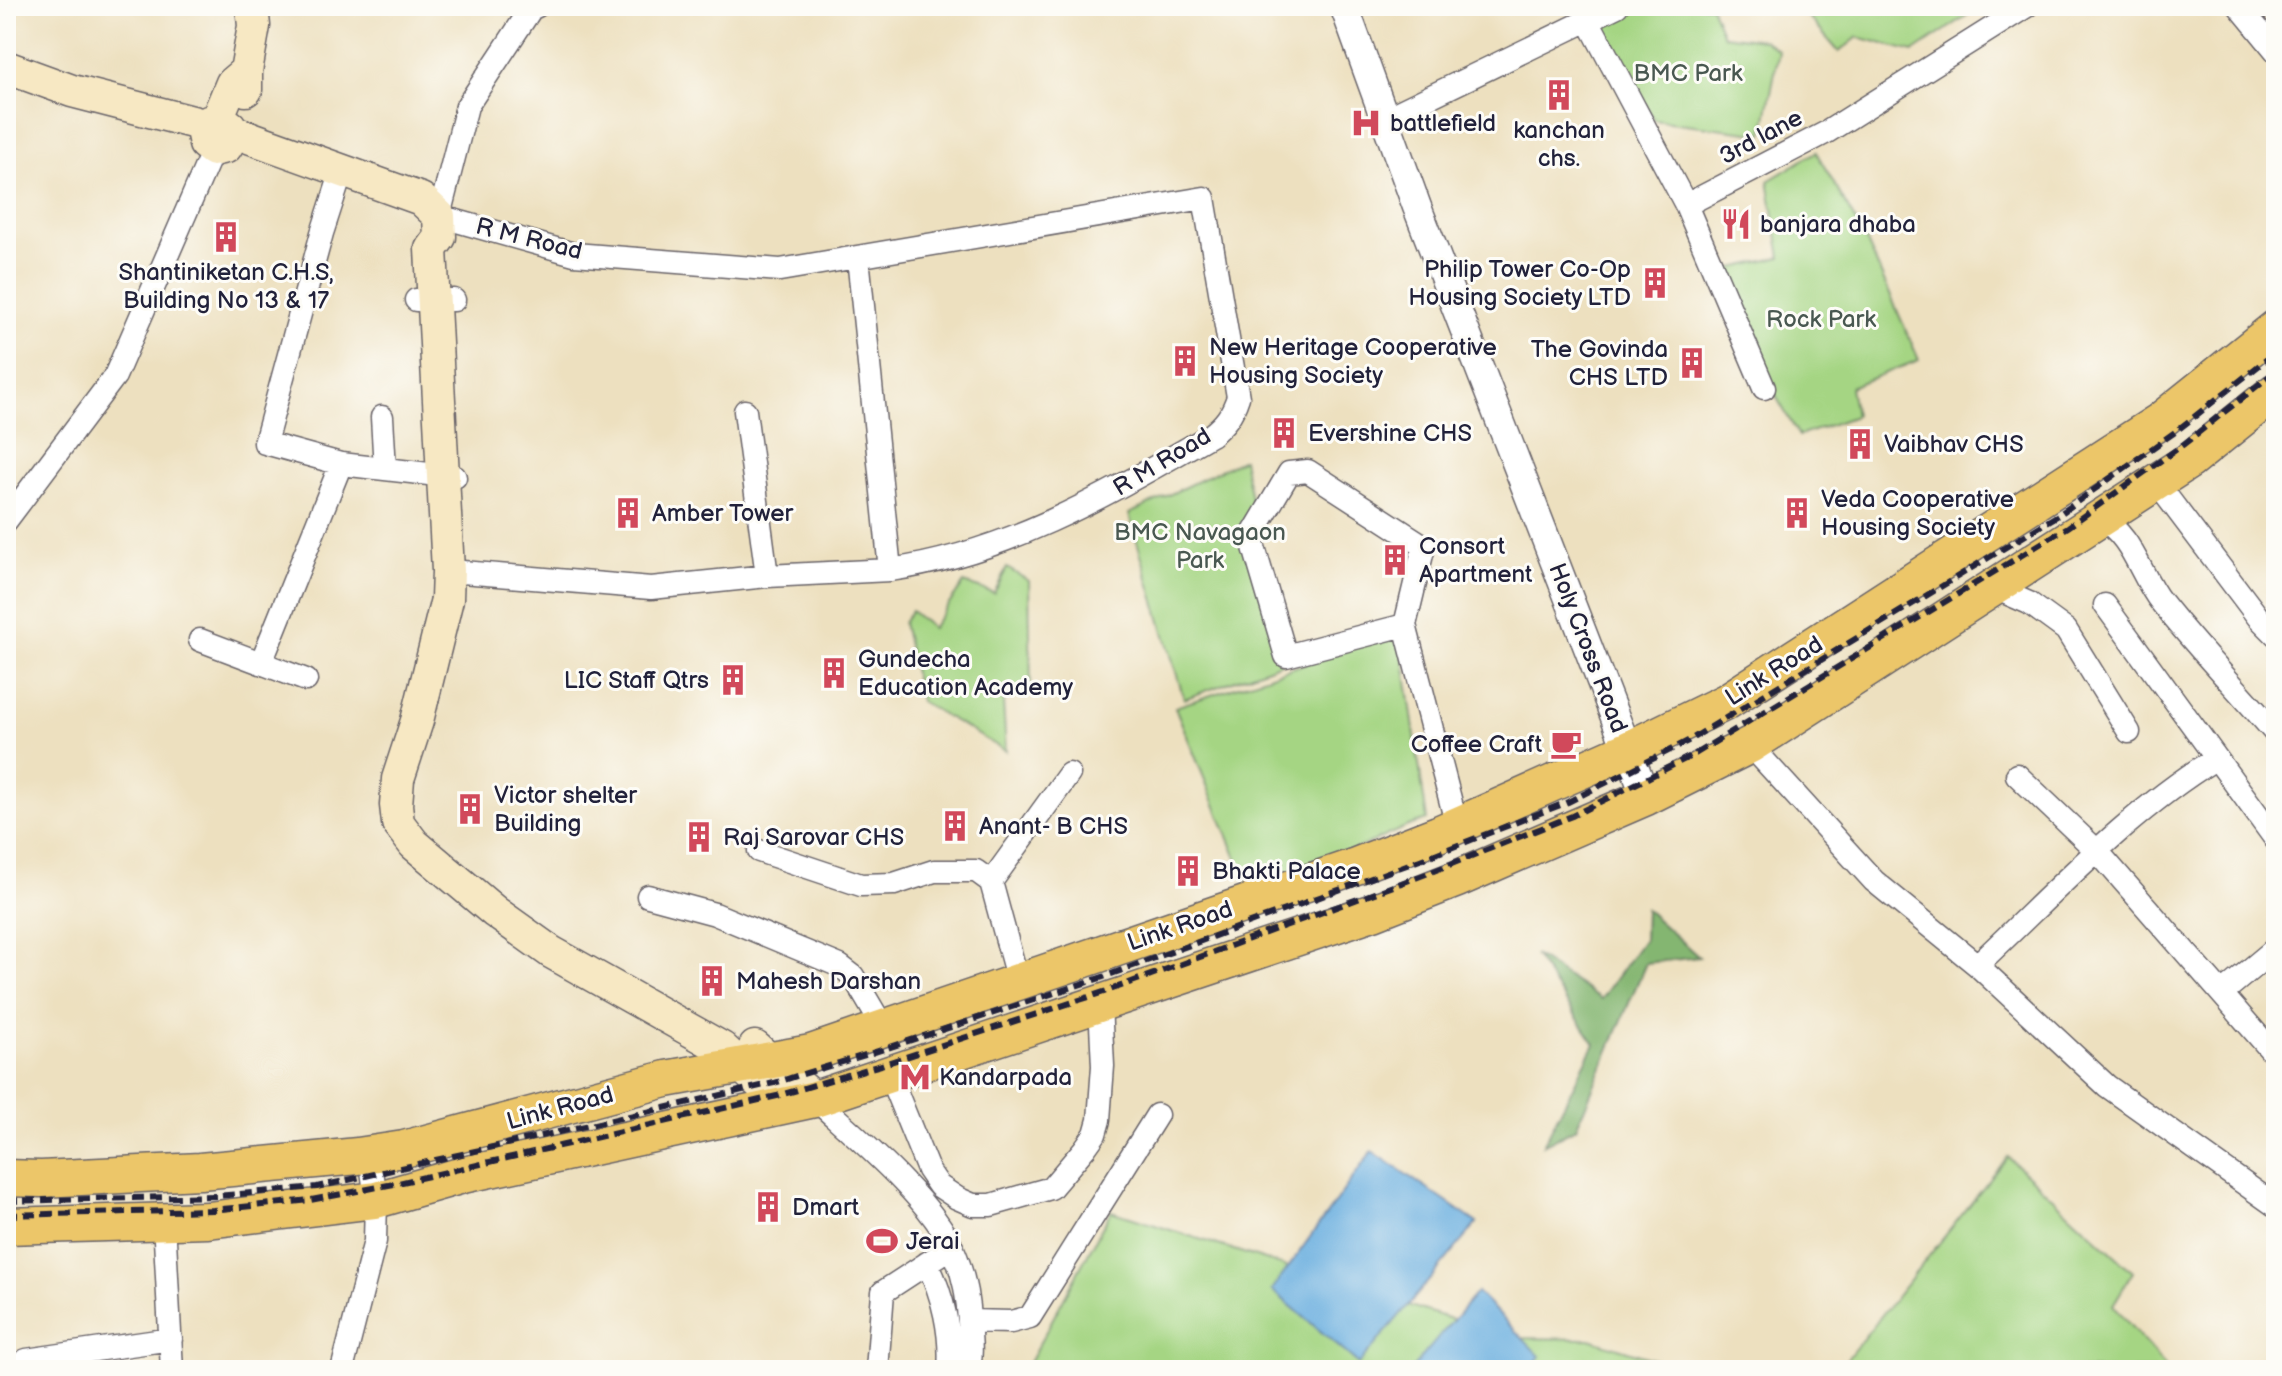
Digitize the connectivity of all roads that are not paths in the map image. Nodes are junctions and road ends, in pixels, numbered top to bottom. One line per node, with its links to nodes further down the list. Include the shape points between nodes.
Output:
1 (252, 6): 12 (main road, via 247,87)
2 (537, 6): 15 (street, via 467,106)
3 (1344, 6): 11 (street, Holy Cross Road)
4 (1617, 6): 7 (street)
5 (2027, 6): 14 (street, 3rd lane, via 1827,132)
6 (2239, 6): 8 (street)
7 (1588, 20): 11 (street); 14 (street)
8 (2276, 51)
9 (6, 67): 12 (main road, R M Road)
10 (6, 85): 12 (main road, R M Road, via 74,110)
11 (1384, 119): 41 (street, Holy Cross Road)
12 (218, 134): 13 (main road, R M Road); 27 (street, via 115,376)
13 (340, 177): 15 (main road, R M Road, via 421,199); 22 (street, via 265,443)
14 (1686, 205): 18 (street)
15 (440, 226): 16 (street, R M Road, via 574,254 780,270); 24 (main road, via 452,248 434,300)
16 (858, 257): 28 (street); 28 (street, R M Road, via 1204,198 1238,397 1226,423 1211,435 1092,503 1032,531 924,565)
17 (2276, 328): 41 (main road, Link Road, via 2160,421 1891,597 1726,702)
18 (1764, 388)
19 (2276, 391): 25 (main road, Link Road)
20 (745, 411): 30 (street)
21 (382, 417): 23 (street)
22 (341, 464): 23 (street); 36 (street)
23 (385, 469): 24 (street)
24 (450, 476): 29 (main road); 59 (main road, via 447,599 398,779 398,823 414,844 551,952)
25 (2156, 482): 26 (main road, Link Road); 34 (street)
26 (2099, 518): 31 (main road, Link Road); 39 (street, via 2122,534 2160,600)
27 (6, 521)
28 (890, 570): 30 (street)
29 (462, 572): 30 (street, via 651,588); 59 (main road, via 462,601 415,784 413,805 420,822 506,896 559,933 733,1030)
30 (767, 576)
31 (1992, 587): 38 (street, via 2029,603 2066,630); 40 (main road, Link Road)
32 (2105, 605): 42 (street)
33 (1405, 625): 33 (street, via 1424,546 1308,471 1289,473 1251,537 1286,656); 46 (street)
34 (2276, 635)
35 (200, 640): 36 (street)
36 (261, 663): 37 (street)
37 (306, 680)
38 (2129, 732)
39 (2276, 734)
40 (1750, 745): 45 (main road, Link Road); 53 (street, via 1874,881)
41 (1627, 750): 45 (street, Holy Cross Road); 46 (main road, Link Road)
42 (2215, 759): 47 (street); 49 (street)
43 (1069, 774): 50 (street)
44 (2017, 775): 49 (street)
45 (1646, 797): 56 (main road, Link Road, via 1373,912)
46 (1457, 826): 54 (main road, Link Road, via 1356,866)
47 (2276, 840)
48 (759, 851): 50 (street, via 861,885 894,884 934,871 976,871)
49 (2098, 852): 53 (street); 55 (street)
50 (991, 882): 54 (street)
51 (648, 896): 57 (street, via 715,914 840,966 853,976)
52 (2276, 948): 55 (street)
53 (1977, 965): 66 (street, via 2107,1086)
54 (1018, 981): 57 (main road, Link Road)
55 (2222, 993): 58 (street)
56 (1100, 1004): 60 (main road, Link Road); 60 (street, via 1099,1120 1095,1134 1051,1188 973,1205 939,1186)
57 (883, 1027): 59 (main road, Link Road, via 811,1053)
58 (2276, 1056)
59 (757, 1063): 61 (main road); 63 (main road, Link Road, via 666,1079)
60 (889, 1074): 61 (main road, Link Road)
61 (800, 1102): 65 (main road, Link Road, via 463,1175); 69 (street, via 883,1161)
62 (1157, 1115): 71 (street, via 1030,1317)
63 (370, 1155): 64 (main road, Link Road, via 200,1171); 65 (street)
64 (6, 1178)
65 (376, 1200): 67 (main road, Link Road); 75 (street, via 375,1241)
66 (2276, 1206)
67 (164, 1221): 68 (main road, Link Road); 72 (street)
68 (6, 1226)
69 (952, 1247): 70 (street); 71 (street, via 968,1296)
70 (927, 1263): 76 (street, via 881,1296); 77 (street, via 945,1316)
71 (969, 1321): 78 (street)
72 (171, 1339): 73 (street, via 26,1360); 74 (street)
73 (26, 1370)
74 (172, 1370)
75 (342, 1370)
76 (877, 1370)
77 (949, 1370)
78 (968, 1370)

